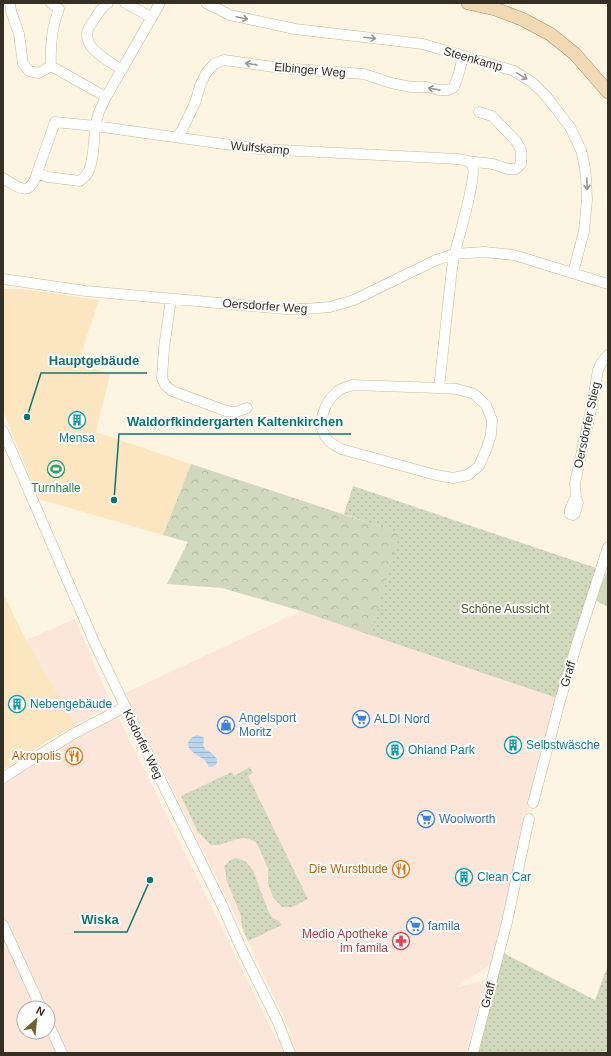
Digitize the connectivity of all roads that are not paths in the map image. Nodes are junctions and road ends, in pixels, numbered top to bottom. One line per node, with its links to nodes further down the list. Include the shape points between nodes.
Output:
1 (10, 3): 11 (street, via 19,34 23,64 29,71 39,73)
2 (108, 3): 12 (street, via 89,28 88,39 100,56)
3 (124, 3): 9 (street)
4 (160, 3): 9 (street)
5 (206, 3): 10 (street, Steenkamp, one-way to 10, via 230,15 294,29 422,44)
6 (468, 3): 8 (main road)
7 (55, 6): 11 (street)
8 (495, 6): 13 (main road, via 550,34 574,54)
9 (151, 17): 12 (street)
10 (463, 56): 17 (street, Elbinger Weg, one-way to 17, via 454,87 449,90 411,87 364,74 281,68 224,60 214,64 206,72 195,103); 22 (street, Steenkamp, one-way to 22, via 514,71 533,83 570,127 581,150 587,192 584,231)
11 (51, 66): 14 (street)
12 (122, 70): 14 (street)
13 (608, 92)
14 (106, 97): 16 (street)
15 (479, 112): 18 (street, Wulfskamp, via 492,116 516,141 521,164 516,169 508,169 493,164)
16 (95, 126): 17 (street, Wulfskamp); 19 (street, Wulfskamp, via 55,122); 19 (street, via 90,168 80,181)
17 (177, 137): 18 (street, Wulfskamp, via 260,149)
18 (467, 161): 21 (street, via 473,169 472,185)
19 (37, 173): 20 (street, via 34,183 23,189)
20 (3, 178)
21 (454, 254): 22 (street, Oersdorfer Weg, via 484,252 514,255); 25 (street, Oersdorfer Weg, via 436,260 354,300 330,307 285,309); 27 (street)
22 (574, 273): 24 (street, Oersdorfer Weg)
23 (3, 279): 25 (street, Oersdorfer Weg, via 86,291)
24 (608, 284)
25 (171, 299): 28 (street, via 164,348 162,378 165,385 172,391 226,412)
26 (608, 355): 30 (street, Oersdorfer Stieg, via 598,370 575,483)
27 (439, 388): 27 (street, via 457,389 474,394 486,405 492,420 486,450 479,466 468,475 453,478 436,475 341,449 328,441 322,430 324,409 330,399 339,390 352,385)
28 (247, 408)
29 (3, 431): 32 (street, Kisdorfer Weg, via 90,633)
30 (576, 499)
31 (608, 547): 34 (street, Graff, via 579,636)
32 (125, 707): 33 (street, via 73,734); 40 (street, Kisdorfer Weg, via 277,1020)
33 (3, 778)
34 (533, 803)
35 (529, 819): 41 (street, Graff, via 507,922)
36 (3, 925): 37 (street)
37 (37, 1000)
38 (56, 1040): 39 (street)
39 (62, 1053)
40 (290, 1053)
41 (473, 1053)

